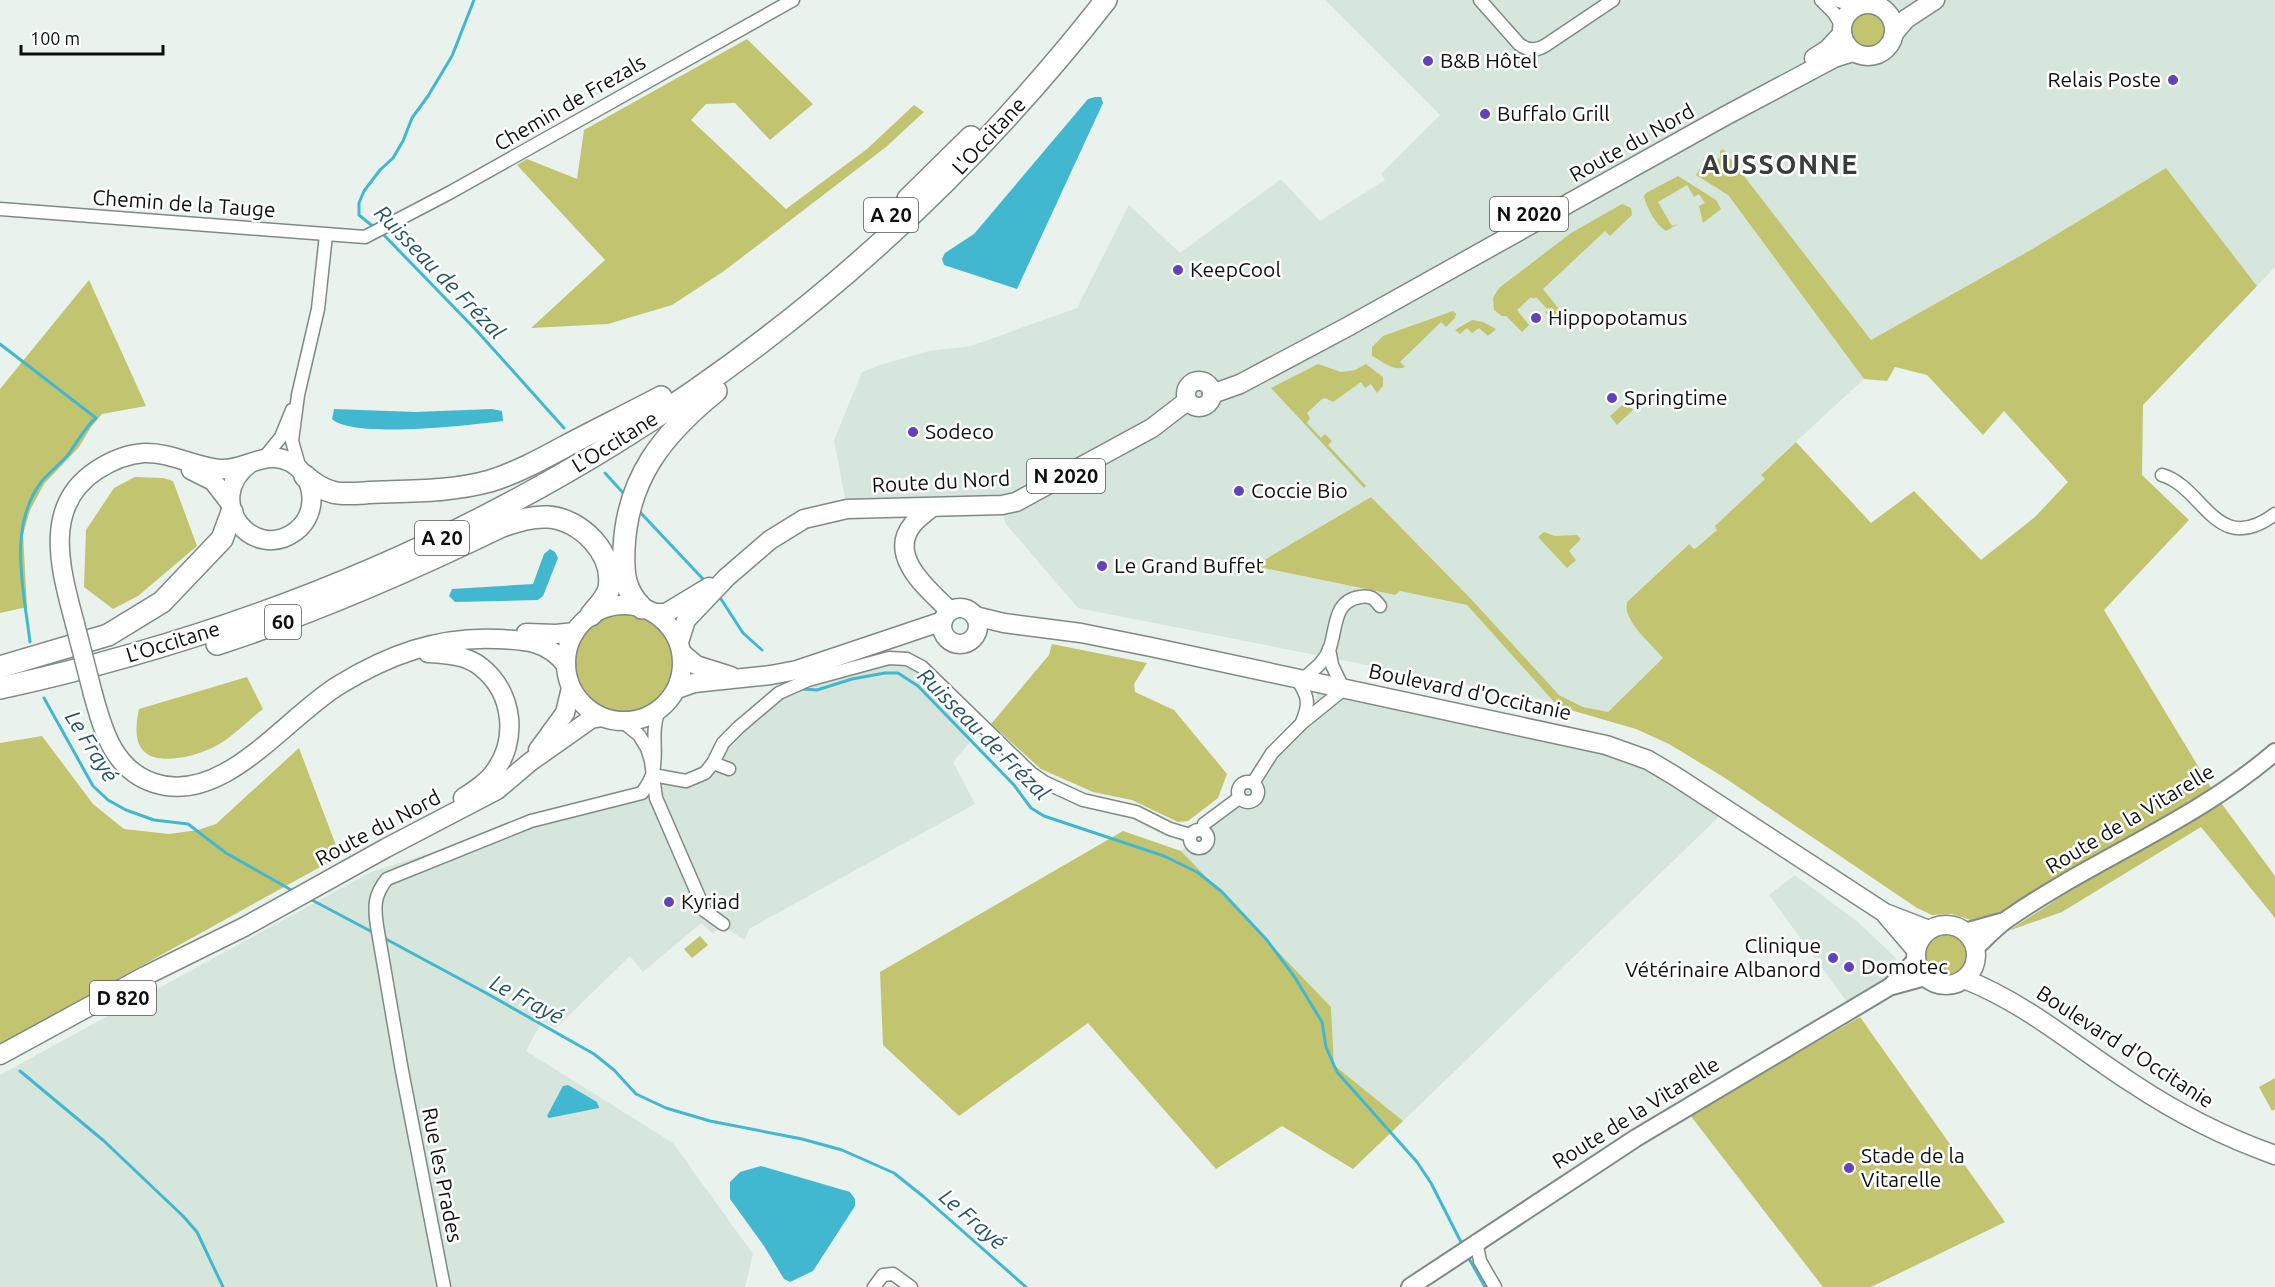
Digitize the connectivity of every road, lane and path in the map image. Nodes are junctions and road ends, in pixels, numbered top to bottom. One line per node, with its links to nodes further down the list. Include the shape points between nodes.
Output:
1 (793, 0): 17 (street, Chemin de Frezals)
2 (1089, 0): 21 (highway, L'Occitane / A 20, via 971,136 900,207 781,310)
3 (1106, 0): 18 (highway, L'Occitane / A 20, via 1046,74 954,174)
4 (1480, 0): 5 (street, via 1523,47 1535,50)
5 (1613, 0)
6 (1821, 0): 12 (street, via 1834,13)
7 (1835, 0): 10 (street)
8 (1921, 0): 11 (main road, via 1899,10)
9 (1935, 0): 13 (main road, via 1906,19)
10 (1856, 6): 11 (main road, via 1874,4); 12 (main road, via 1846,15)
11 (1885, 9): 13 (main road)
12 (1842, 30): 14 (main road); 19 (main road, Route du Nord / N 2020, via 1822,53)
13 (1895, 32): 14 (main road, via 1889,46 1876,56)
14 (1853, 52): 19 (main road, Route du Nord / N 2020, via 1834,58 1725,116 1240,384)
15 (0, 209): 16 (street, Chemin de la Tauge)
16 (326, 235): 17 (street, Chemin de la Tauge); 20 (street, via 318,309)
17 (370, 236)
18 (805, 308): 30 (highway, via 749,363 700,403 649,461 631,502 623,560 629,592); 43 (highway, L'Occitane / A 20, via 621,440 456,532 282,606 170,644)
19 (1211, 390): 26 (main road, Route du Nord / N 2020, via 1203,381 1194,381 1186,389 1187,400 1152,428 1024,499 1002,505)
20 (298, 395): 22 (street, via 281,437); 23 (street, via 292,441)
21 (661, 397): 23 (highway, via 523,469 457,488 341,494 326,492); 40 (highway, L'Occitane / A 20, via 527,478 359,560 222,612 99,649)
22 (256, 461): 23 (main road, via 277,458); 25 (main road, via 234,481); 32 (main road, via 233,469 218,469 174,456 142,453 89,475 68,503 59,532 61,569)
23 (302, 473): 25 (main road, via 310,485 311,506 308,517 285,538 263,539 244,530)
24 (2162, 475): 27 (street, via 2173,478 2218,522 2244,528)
25 (231, 508): 32 (main road, via 213,481 163,463 126,465 95,483 77,507 68,534 69,567); 39 (highway, via 222,539 162,602 108,635)
26 (931, 508): 28 (main road, Route du Nord / N 2020, via 847,509 804,519 770,540); 33 (main road, via 912,526 905,541 905,558)
27 (2275, 514)
28 (727, 577): 30 (main road, Route du Nord / N 2020, via 666,613); 36 (main road, Route du Nord / N 2020, via 686,621)
29 (1380, 606): 37 (street, via 1367,596 1345,603 1335,619)
30 (648, 610): 31 (main road, via 616,606); 36 (main road, via 669,625)
31 (591, 615): 35 (main road); 43 (highway, 60, via 609,587 603,553 582,530 566,522 550,517 532,518 502,526 390,579 211,646 129,666)
32 (79, 623): 49 (main road)
33 (946, 623): 34 (main road, Boulevard d'Occitanie, via 964,608); 34 (main road, Boulevard d'Occitanie, via 953,642 965,643 975,636); 41 (main road, Boulevard d'Occitanie, via 797,670)
34 (976, 623): 42 (main road, Boulevard d'Occitanie, via 1081,633)
35 (575, 632): 38 (main road); 49 (main road, via 457,633 380,652 331,680 224,764 185,779 154,774 138,766 125,753)
36 (680, 648): 41 (main road, Boulevard d'Occitanie, via 696,665); 48 (main road, via 682,672)
37 (1329, 650): 42 (street, via 1322,663); 47 (street)
38 (566, 665): 44 (main road, via 550,648 535,643 457,640 408,650); 46 (main road)
39 (0, 667)
40 (0, 673)
41 (735, 678): 48 (main road, Boulevard d'Occitanie)
42 (1300, 678): 47 (main road, Boulevard d'Occitanie); 53 (street, via 1308,701)
43 (37, 680): 45 (highway, L'Occitane / A 20)
44 (336, 687): 49 (main road, via 229,771 185,788 151,782 119,760 104,731); 59 (main road, via 409,656 427,652 451,654 480,666 500,686 508,709 511,733 492,776)
45 (0, 688)
46 (571, 688): 51 (main road, via 584,705); 55 (main road, Route du Nord / D 820, via 564,713)
47 (1343, 688): 53 (street); 60 (main road, Boulevard d'Occitanie, via 1557,733 1648,760)
48 (677, 689): 50 (main road)
49 (97, 693)
50 (659, 710): 52 (main road, via 642,719); 58 (street, via 653,732)
51 (602, 717): 52 (main road); 55 (main road, Route du Nord / D 820, via 591,719)
52 (623, 722): 58 (street, via 647,748)
53 (1302, 723): 56 (street, via 1272,753 1253,783 1258,790 1257,798 1250,802 1239,798 1204,824 1202,830 1190,835 1170,830 1136,812 1094,804 1044,782 922,667 907,659 868,663 808,680 779,693 723,743)
54 (2275, 752): 61 (street, Route de la Vitarelle, via 2194,811)
55 (530, 762): 59 (main road, Route du Nord / D 820, via 497,790)
56 (713, 763): 57 (street); 58 (street, via 705,773 686,781)
57 (729, 769)
58 (653, 775): 62 (street, via 656,798 705,911); 76 (street, Rue les Prades, via 642,794 531,821 387,879 378,890 374,905 377,926)
59 (386, 848): 63 (main road, Route du Nord / D 820)
60 (1884, 913): 64 (main road, Boulevard d'Occitanie); 67 (main road, Boulevard d'Occitanie)
61 (2005, 921): 65 (street, Route de la Vitarelle); 66 (street, Route de la Vitarelle)
62 (723, 924)
63 (244, 927): 72 (main road, Route du Nord / D 820); 73 (main road, Route du Nord / D 820, via 207,952)
64 (1929, 930): 65 (main road, via 1948,925); 67 (main road, via 1923,935)
65 (1965, 932): 66 (main road, via 1972,939)
66 (1976, 954): 69 (main road, via 1972,971); 71 (main road, Boulevard d'Occitanie, via 1986,973)
67 (1916, 955): 68 (main road); 70 (street, Route de la Vitarelle)
68 (1925, 976): 69 (main road, via 1932,982 1948,985); 70 (street, Route de la Vitarelle)
69 (1964, 979): 71 (main road, Boulevard d'Occitanie)
70 (1891, 986): 75 (street, Route de la Vitarelle, via 1636,1138)
71 (2017, 1004): 74 (main road, Boulevard d'Occitanie, via 2198,1123)
72 (0, 1055)
73 (0, 1065)
74 (2275, 1155)
75 (1469, 1246): 79 (street, Route de la Vitarelle); 80 (street)
76 (444, 1287)
77 (874, 1287): 78 (street, via 883,1275 894,1274)
78 (911, 1287)
79 (1410, 1287)
80 (1494, 1287)

